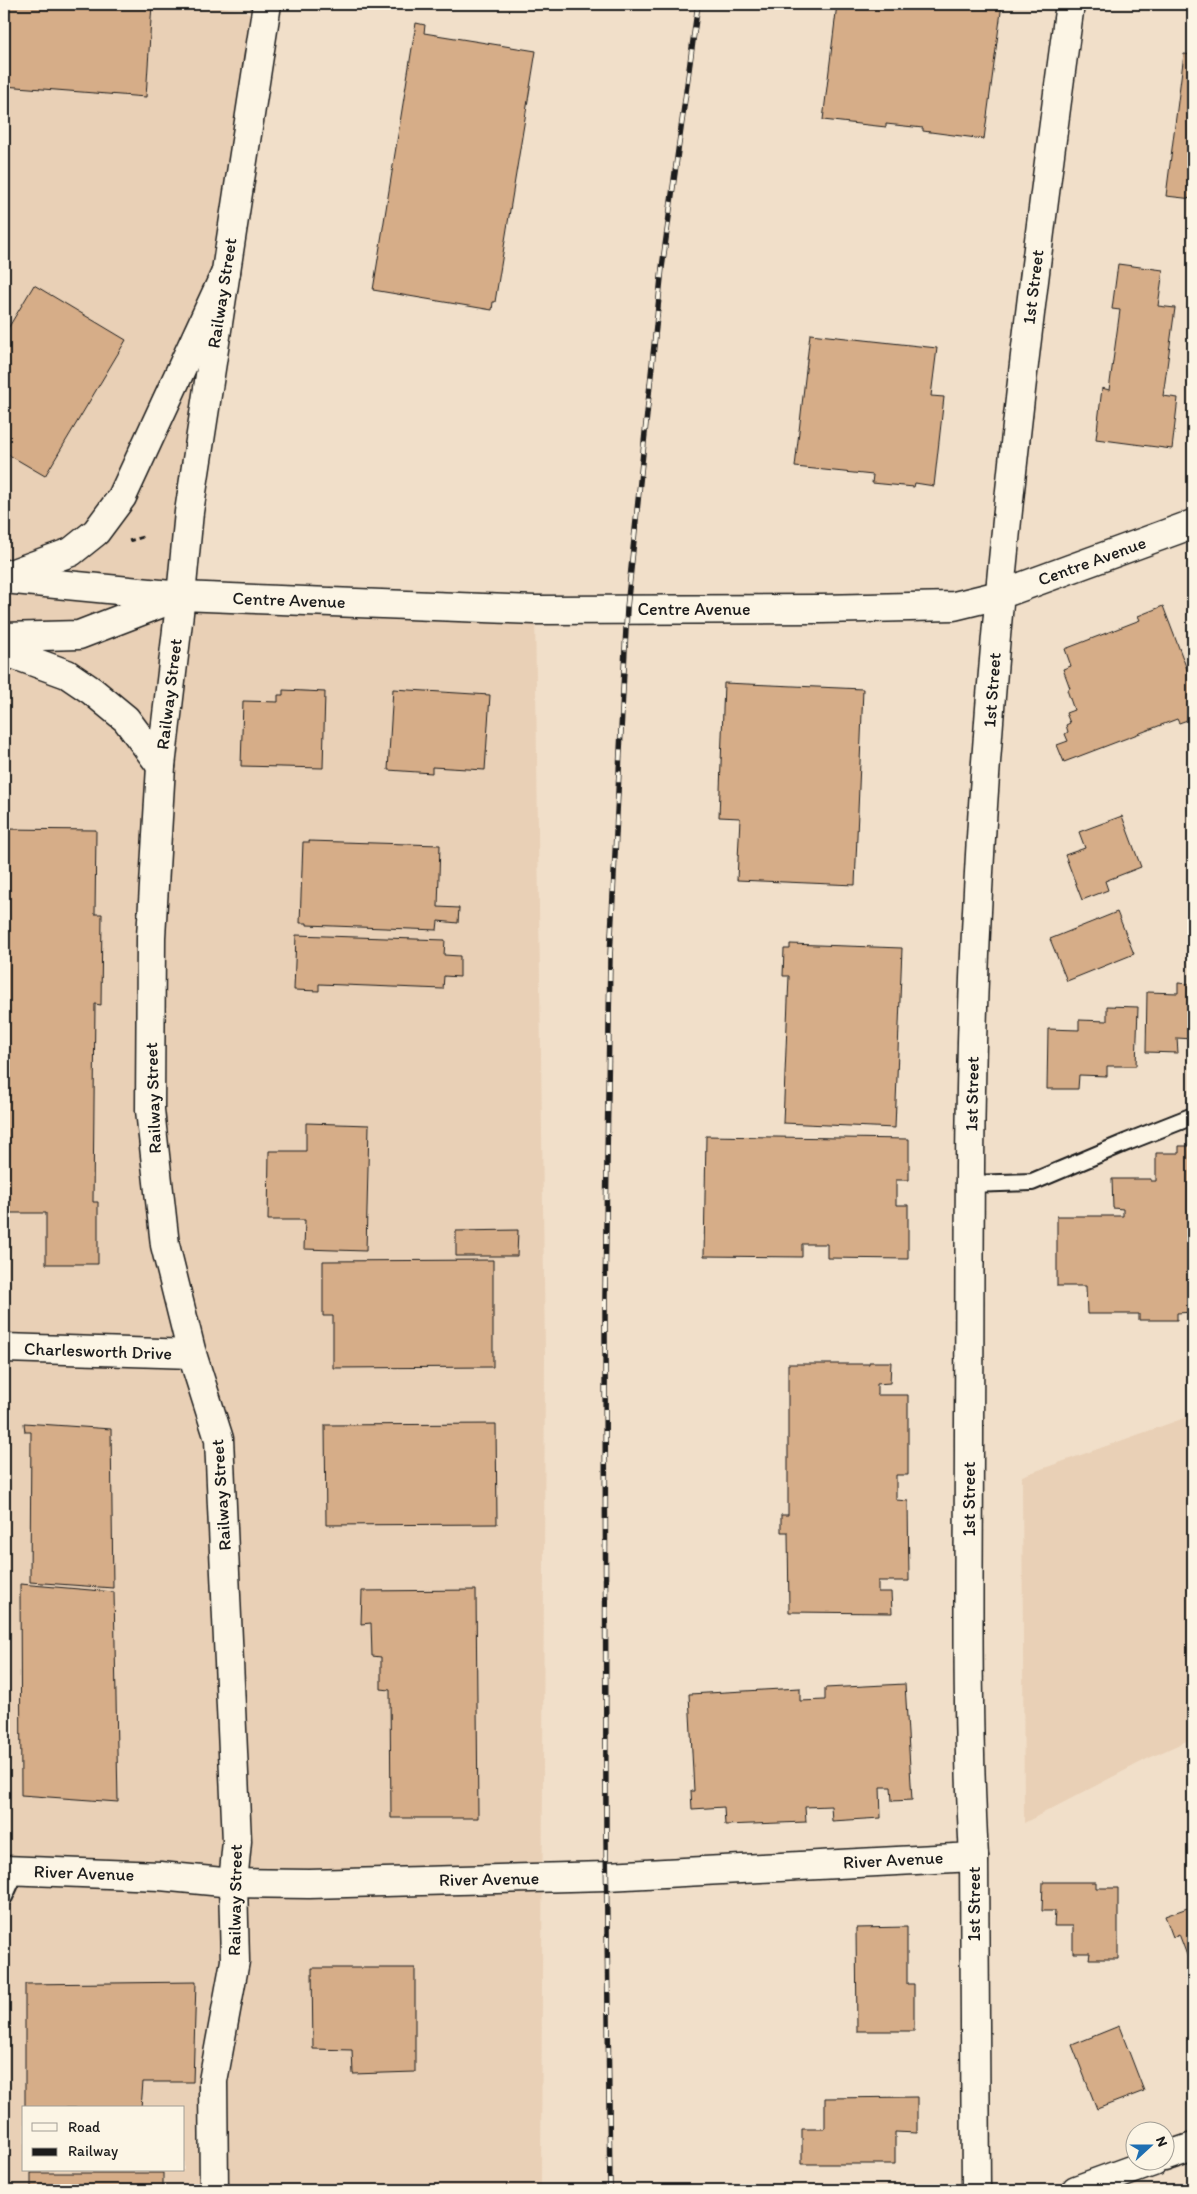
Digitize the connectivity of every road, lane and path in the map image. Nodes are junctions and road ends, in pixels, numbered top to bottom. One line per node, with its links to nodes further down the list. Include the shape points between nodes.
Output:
1 (267, 4): 3 (street, Railway Street)
2 (1070, 4): 6 (street, 1st Street, via 1026,346)
3 (226, 272): 5 (street, via 122,497 96,532 71,552); 7 (street, Railway Street, via 189,512)
4 (1193, 524): 6 (street, Centre Avenue)
5 (4, 578): 7 (street, Centre Avenue)
6 (999, 595): 7 (street, Centre Avenue, via 954,606 535,610); 12 (street, 1st Street, via 976,932)
7 (182, 596): 8 (street, Centre Avenue, via 79,635); 10 (street, Railway Street)
8 (4, 637)
9 (4, 651): 10 (street, via 67,674 92,691 126,719)
10 (160, 766): 14 (street, Railway Street, via 151,937 150,1110 165,1245)
11 (1193, 1116): 12 (lane, via 1032,1182)
12 (970, 1184): 15 (street, 1st Street, via 969,1631)
13 (4, 1348): 14 (street, Charlesworth Drive)
14 (192, 1354): 17 (street, Railway Street, via 219,1439 236,1841)
15 (974, 1856): 17 (street, River Avenue, via 577,1877); 23 (street, 1st Street)
16 (10, 1871): 17 (street, River Avenue, via 160,1876); 18 (lane)
17 (233, 1883): 22 (street, Railway Street, via 234,1961 213,2081)
18 (4, 1897)
19 (1193, 2147): 20 (street)
20 (1174, 2154)
21 (1126, 2172): 24 (street)
22 (214, 2190)
23 (976, 2190)
24 (1076, 2190)

